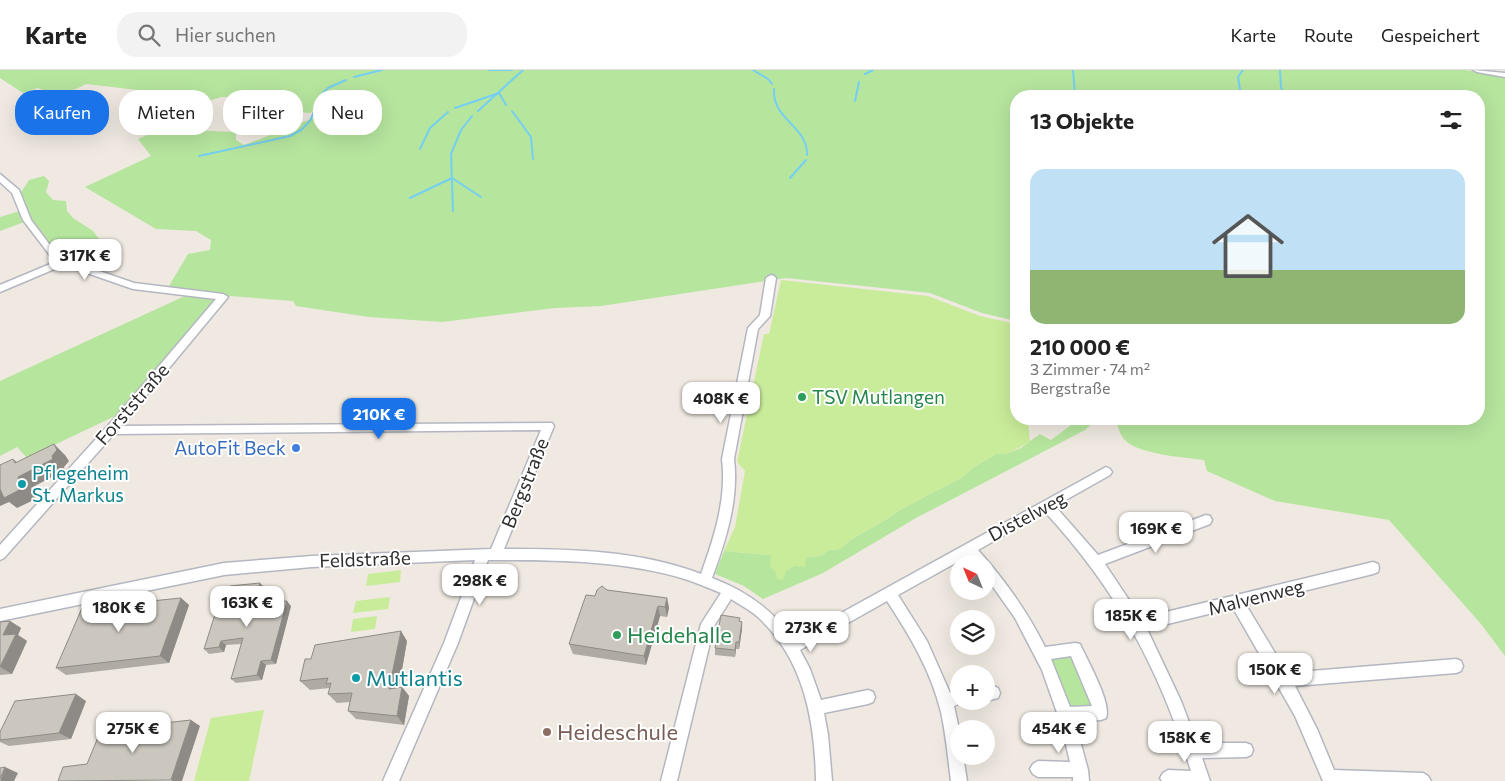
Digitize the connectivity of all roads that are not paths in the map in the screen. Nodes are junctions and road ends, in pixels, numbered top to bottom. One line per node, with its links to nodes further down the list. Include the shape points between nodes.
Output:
1 (1477, 70): 2 (street)
2 (1505, 75)
3 (0, 177): 4 (street, via 16,192 27,220 56,259)
4 (63, 262): 6 (street); 7 (street, Forststraße, via 133,286 223,297)
5 (771, 278): 17 (street, via 765,316 753,328 728,459 731,472 719,536)
6 (0, 289)
7 (111, 430): 12 (street, Forststraße); 13 (street, Bergstraße, via 548,426)
8 (1106, 472): 9 (street, Distelweg)
9 (1048, 507): 11 (street, Distelweg); 15 (street)
10 (1206, 520): 15 (street)
11 (969, 548): 14 (street); 20 (street, Distelweg)
12 (0, 554)
13 (490, 554): 17 (street, Feldstraße, via 597,558 650,566); 22 (street, Feldstraße, via 231,568); 40 (street)
14 (975, 555)
15 (1096, 561): 23 (street)
16 (1373, 568): 21 (street, Malvenweg)
17 (705, 580): 19 (street, Feldstraße)
18 (995, 580): 25 (street, via 1029,630)
19 (729, 591): 24 (street, Feldstraße, via 762,613); 41 (street, via 708,624)
20 (890, 595): 24 (street, Distelweg); 29 (street, via 916,633)
21 (1237, 602): 23 (street, Malvenweg); 27 (street)
22 (0, 615)
23 (1138, 625): 34 (street, via 1159,666)
24 (791, 648): 30 (street, Feldstraße)
25 (1041, 654): 32 (street); 32 (street, via 1075,649 1101,712)
26 (1456, 666): 27 (street)
27 (1284, 680): 38 (street)
28 (868, 697): 30 (street)
29 (950, 697)
30 (816, 708): 42 (street, Feldstraße)
31 (953, 710): 43 (street)
32 (1065, 715): 36 (street)
33 (1246, 750): 34 (street)
34 (1194, 751): 39 (street)
35 (1038, 769): 36 (street)
36 (1080, 776)
37 (1168, 778): 39 (street)
38 (1330, 779): 44 (street)
39 (1202, 780)
40 (391, 781)
41 (669, 781)
42 (827, 781)
43 (959, 781)
44 (1423, 781)

